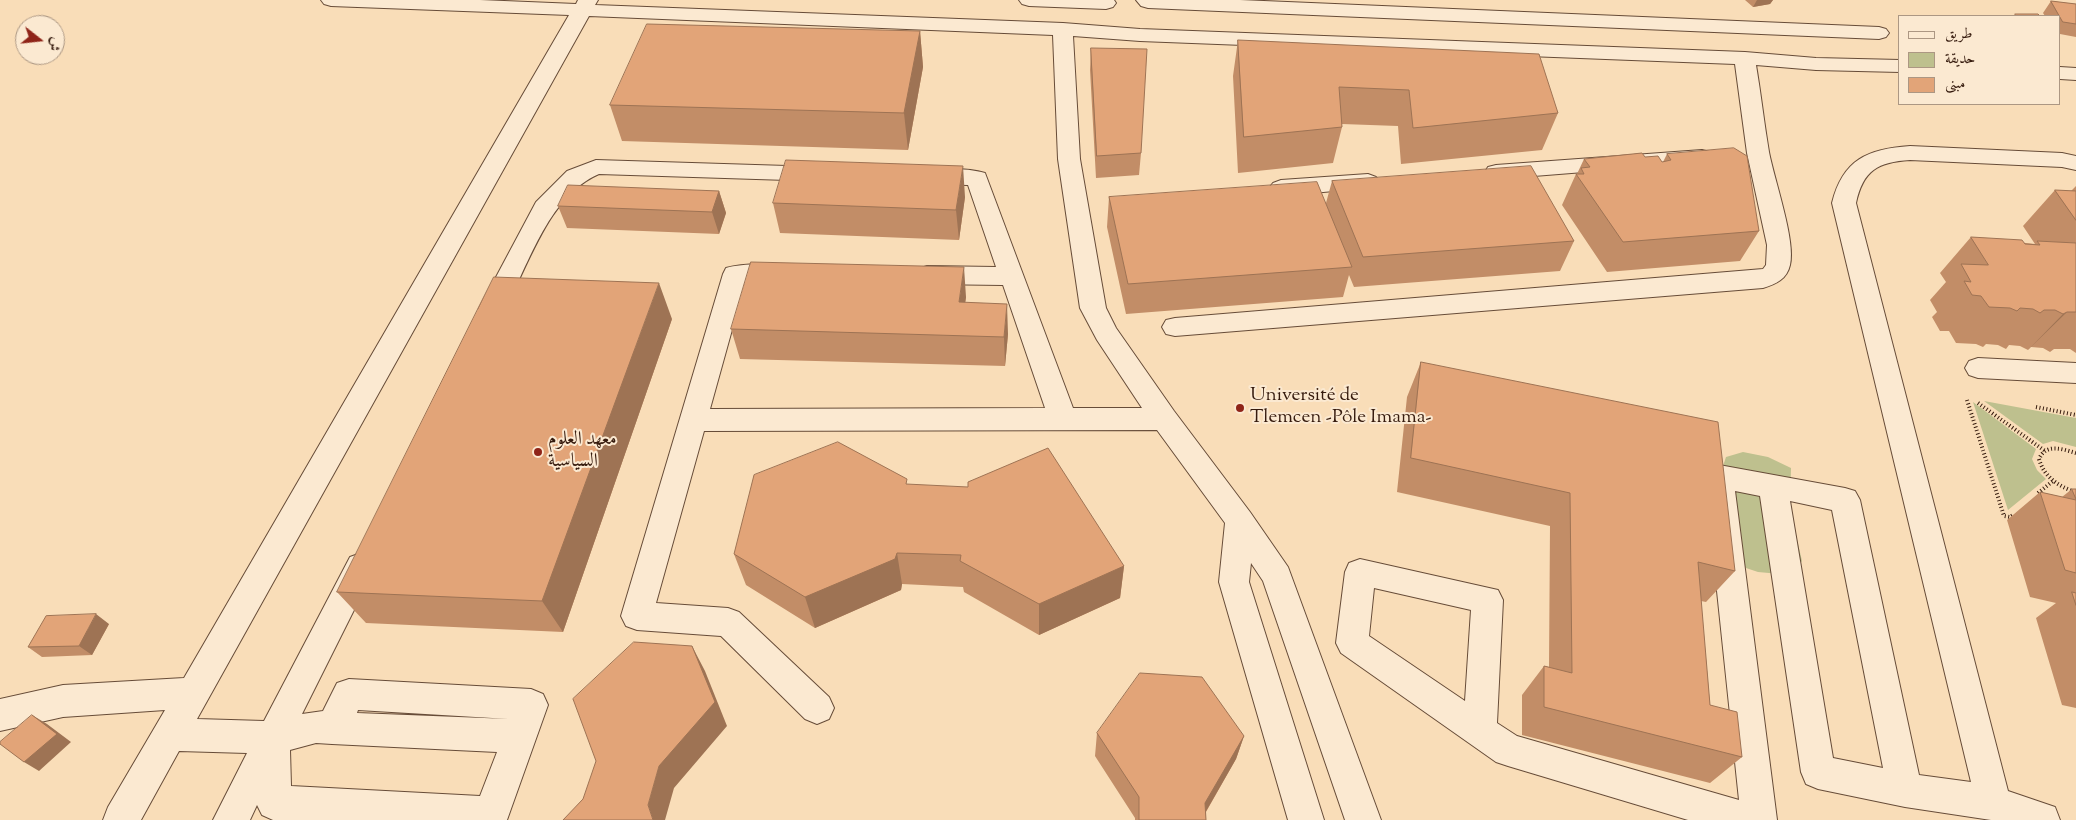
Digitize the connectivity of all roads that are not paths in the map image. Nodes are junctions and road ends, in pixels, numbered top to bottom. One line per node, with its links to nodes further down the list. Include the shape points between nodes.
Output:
1 (331, 0): 6 (street)
2 (880, 0): 8 (street)
3 (1029, 0): 5 (street)
4 (1146, 0): 10 (street)
5 (1104, 1): 11 (street)
6 (584, 5): 7 (street); 38 (street)
7 (786, 9): 8 (street)
8 (872, 21): 9 (street)
9 (1063, 29): 11 (street); 33 (street, via 1069,159 1093,308 1106,333)
10 (1879, 33)
11 (1140, 35): 12 (street)
12 (1745, 58): 13 (street); 16 (street)
13 (1898, 66)
14 (2061, 72): 15 (street)
15 (2076, 74)
16 (1738, 154): 20 (street); 28 (street, via 1779,245 1778,264 1772,275 1763,279)
17 (2076, 163): 45 (street, via 1890,154 1875,159 1854,175 1844,203)
18 (608, 168): 19 (street, via 722,180); 24 (street); 29 (street, via 596,167 575,176 544,208)
19 (841, 174)
20 (1470, 174)
21 (899, 176): 27 (street, via 977,178)
22 (1391, 180): 23 (street)
23 (1262, 190)
24 (597, 194)
25 (804, 274): 34 (street, via 735,274)
26 (902, 275): 27 (street)
27 (1010, 276): 32 (street)
28 (1175, 327)
29 (481, 332)
30 (1978, 368): 31 (street)
31 (2076, 374)
32 (1063, 419): 33 (street); 34 (street)
33 (1164, 419): 36 (street)
34 (693, 420): 39 (street, via 637,616 728,622)
35 (1773, 486): 44 (street, via 1845,500); 44 (street, via 1818,772); 54 (street, via 1719,477)
36 (1240, 521): 51 (street, via 1234,582); 52 (street, via 1277,576)
37 (372, 543): 43 (street)
38 (193, 693): 40 (street, via 63,701); 42 (street)
39 (817, 708)
40 (0, 715)
41 (1480, 731): 41 (street, via 1352,643 1360,572 1487,600); 53 (street, via 1508,750)
42 (170, 734): 43 (street); 49 (street)
43 (273, 738): 46 (street, via 274,803); 48 (street, via 316,727 519,737); 50 (street)
44 (1904, 790): 45 (street)
45 (1994, 804): 55 (street)
46 (282, 811): 47 (street)
47 (430, 815): 48 (street)
48 (490, 817)
49 (121, 820)
50 (231, 820)
51 (1306, 820)
52 (1363, 820)
53 (1747, 820)
54 (1759, 820)
55 (2042, 820)

